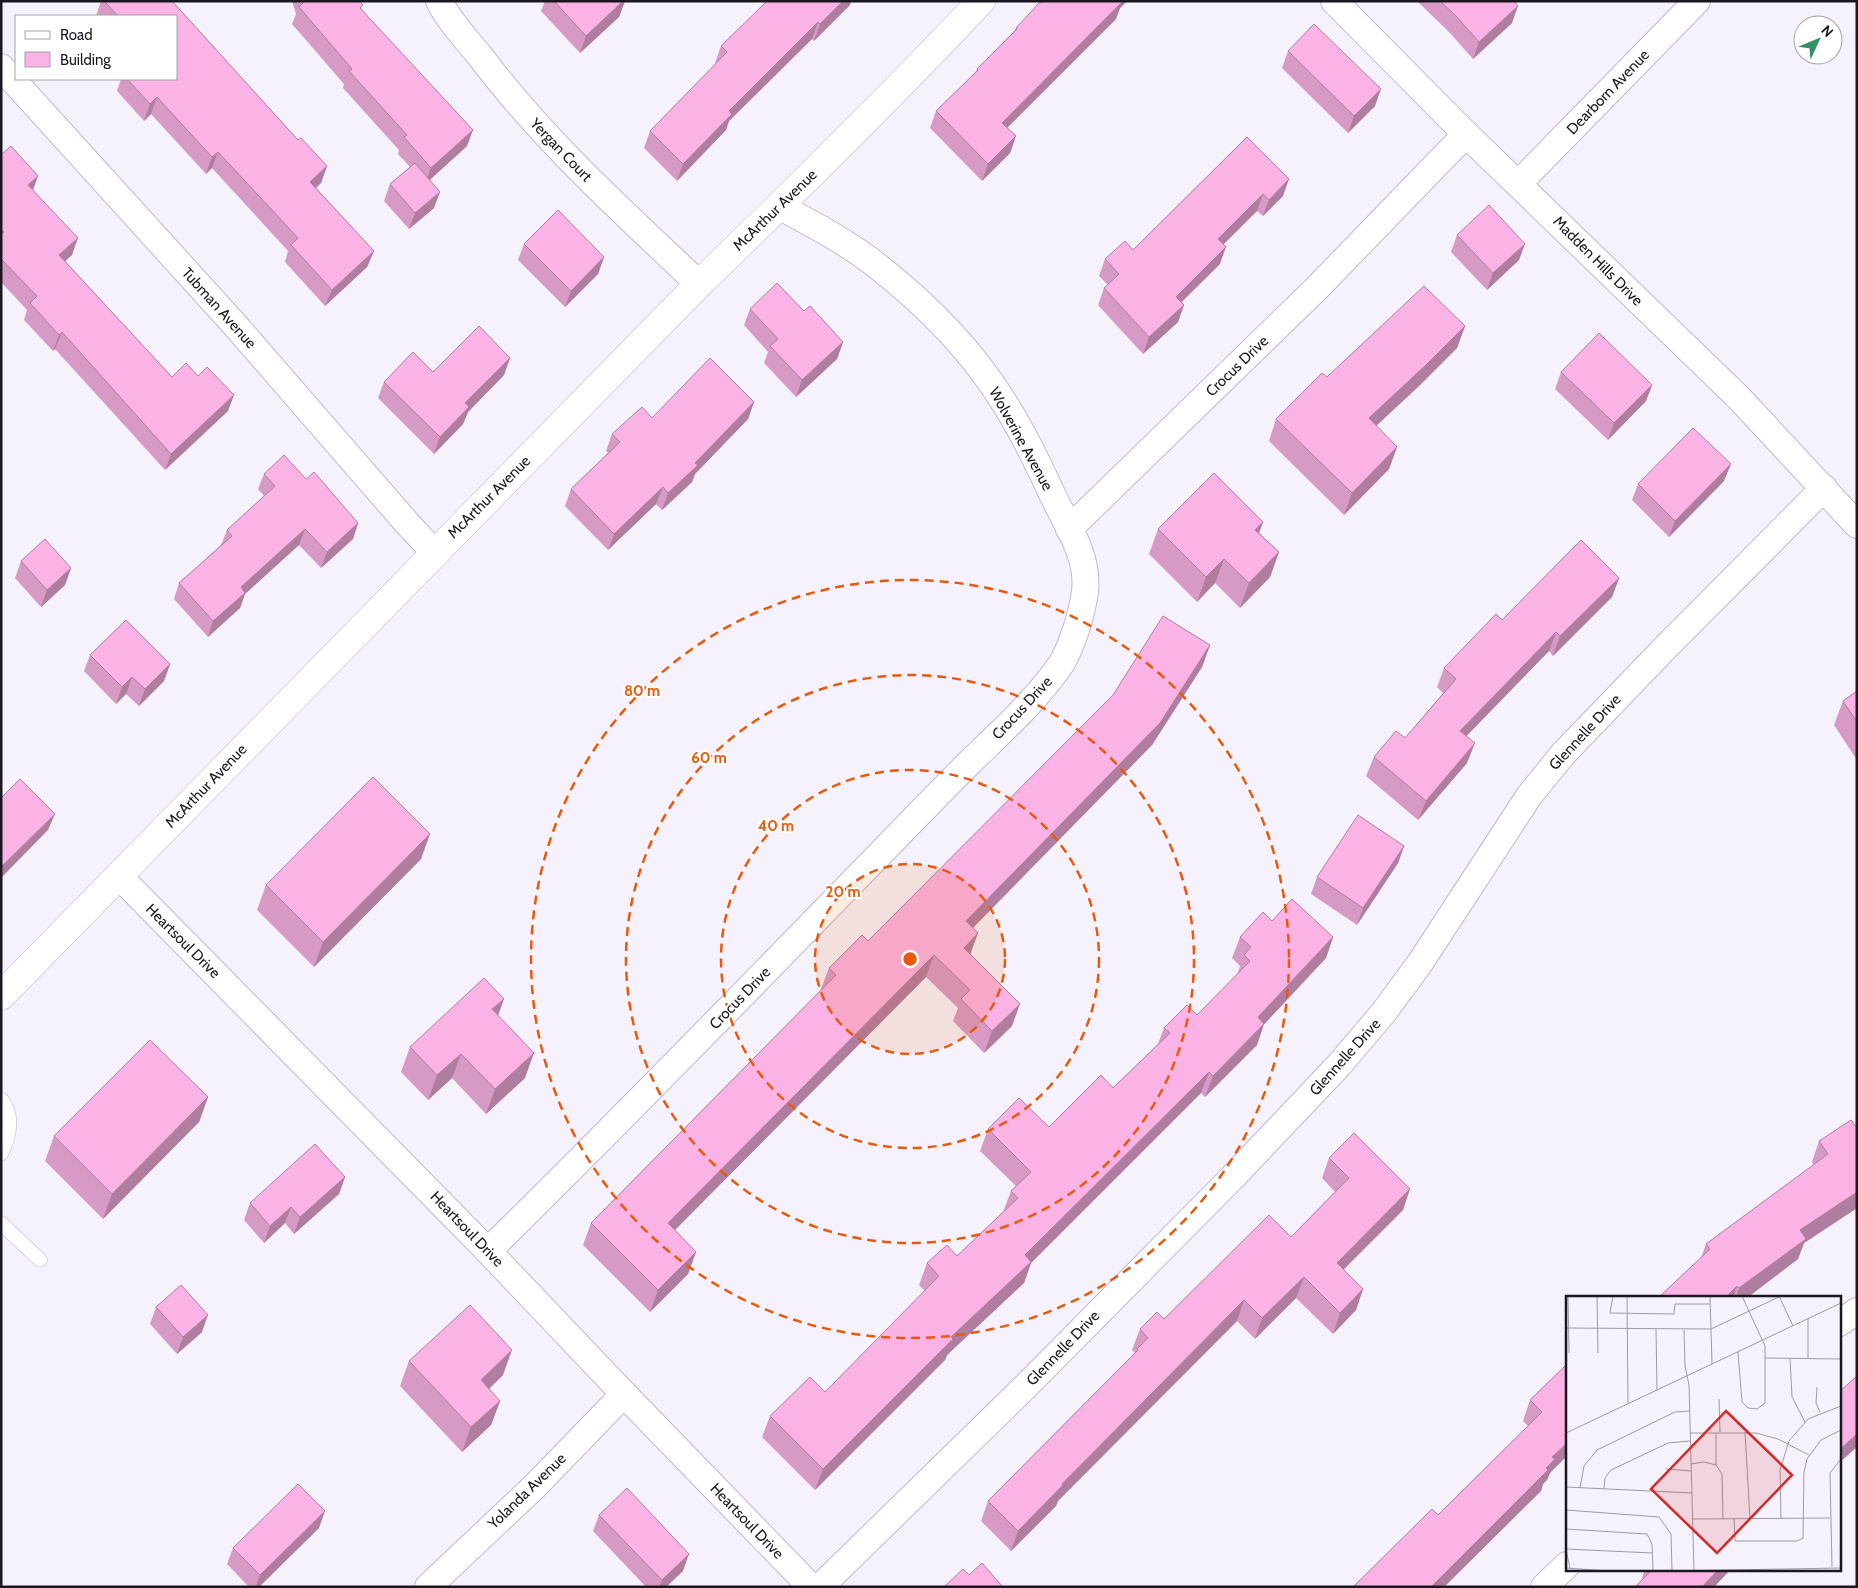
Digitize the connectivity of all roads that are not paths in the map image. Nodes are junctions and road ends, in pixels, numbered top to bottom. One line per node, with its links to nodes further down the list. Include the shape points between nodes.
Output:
1 (439, 1): 9 (street, Yergan Court, via 502,86 539,129)
2 (981, 1): 8 (street, McArthur Avenue, via 915,72)
3 (1334, 1): 6 (street, Madden Hills Drive)
4 (1692, 3): 7 (street, Dearborn Avenue)
5 (1, 67): 13 (street, Tubman Avenue)
6 (1466, 134): 7 (street, Madden Hills Drive); 12 (street, Crocus Drive, via 1318,288)
7 (1519, 183): 10 (street, Madden Hills Drive, via 1739,398)
8 (780, 206): 9 (street, McArthur Avenue); 12 (street, Wolverine Avenue, via 874,264 929,310 955,337 1005,403)
9 (699, 284): 13 (street, McArthur Avenue)
10 (1824, 488): 11 (street, Madden Hills Drive); 27 (street, Glennelle Drive, via 1563,754 1529,796 1420,963 1339,1065 1034,1378)
11 (1857, 525)
12 (1069, 529): 19 (street, Crocus Drive, via 1080,552 1086,587 1079,622 1060,666 1029,704 947,784 608,1134)
13 (434, 552): 14 (street, McArthur Avenue)
14 (119, 876): 15 (street, McArthur Avenue); 19 (street, Heartsoul Drive)
15 (1, 996)
16 (1, 1099): 17 (lane, via 7,1106 11,1122)
17 (1, 1154)
18 (1, 1223): 20 (lane)
19 (488, 1251): 23 (street, Heartsoul Drive)
20 (40, 1260)
21 (1857, 1311): 22 (street)
22 (1840, 1323)
23 (624, 1394): 25 (street, Yolanda Avenue, via 535,1486); 26 (street, Heartsoul Drive)
24 (1566, 1566): 28 (street)
25 (428, 1587)
26 (811, 1587)
27 (820, 1587)
28 (1544, 1587)

